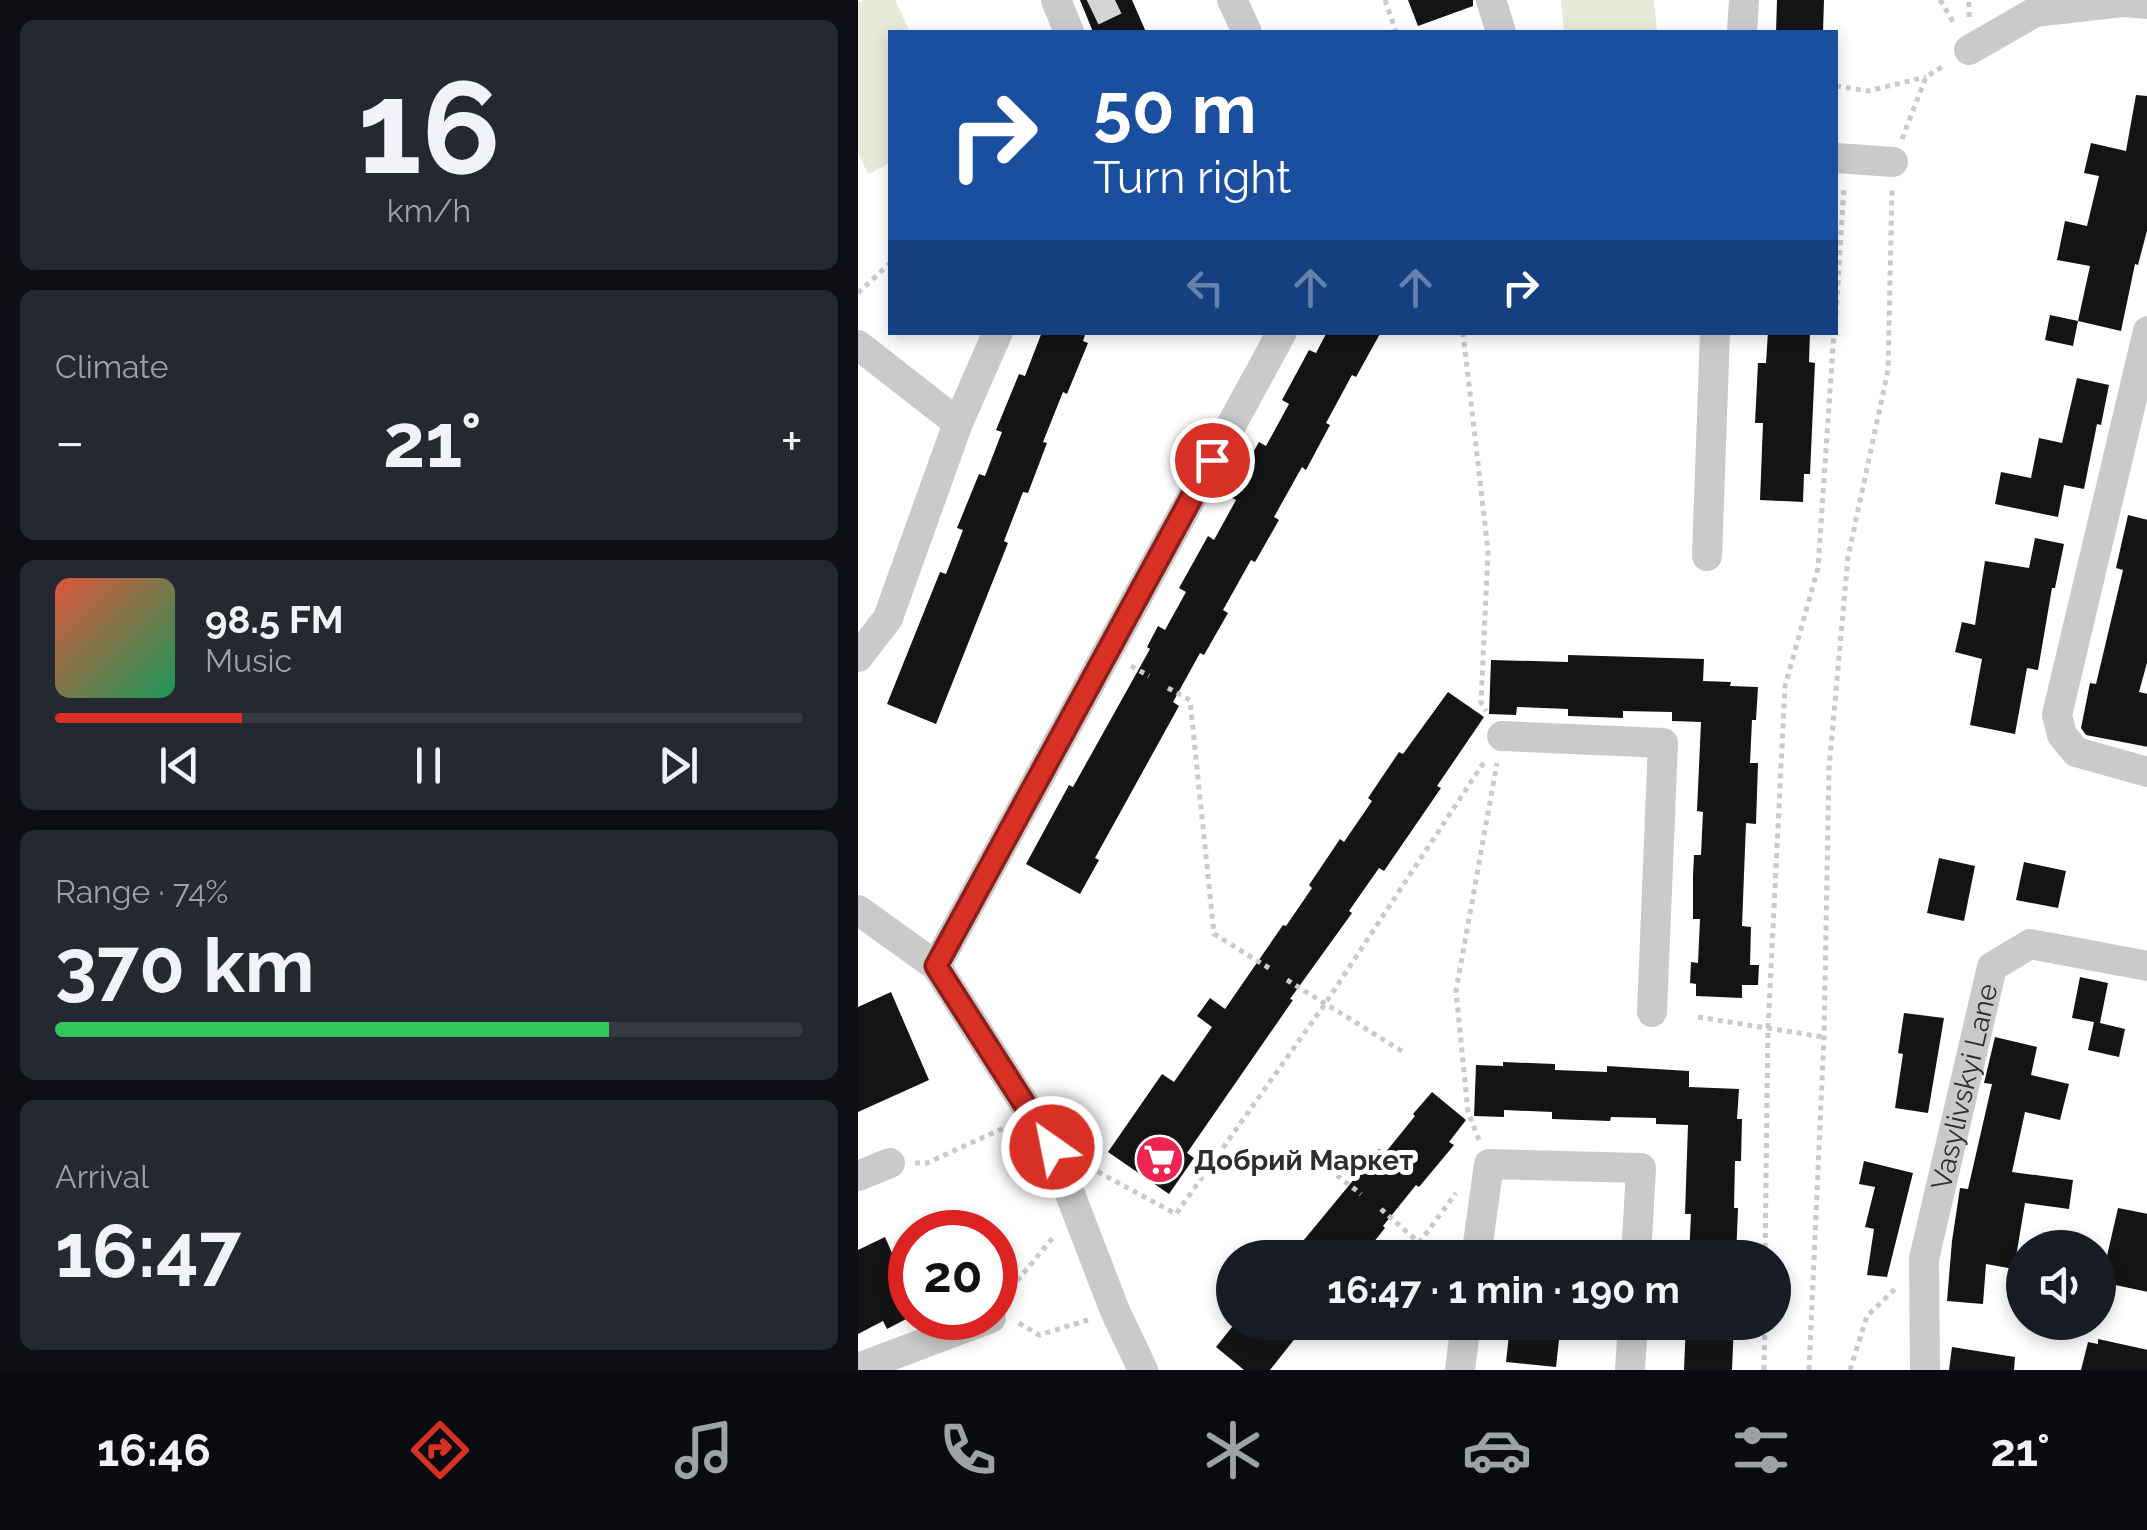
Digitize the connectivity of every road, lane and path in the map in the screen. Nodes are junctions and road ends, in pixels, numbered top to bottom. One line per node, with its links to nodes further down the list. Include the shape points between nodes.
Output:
1 (1232, 0): 6 (street)
2 (1385, 0): 7 (path)
3 (1491, 0): 8 (street)
4 (1744, 0): 9 (street)
5 (2148, 4): 10 (street, via 2035,12)
6 (1246, 30)
7 (1395, 30)
8 (1500, 30)
9 (1742, 30)
10 (1969, 50): 11 (path)
11 (1926, 77): 12 (path, via 1868,91); 14 (path)
12 (1838, 86)
13 (1841, 158): 14 (street); 15 (path)
14 (1892, 162): 40 (path, via 1888,370 1848,557 1828,769)
15 (1838, 252)
16 (888, 265): 17 (path)
17 (858, 293)
18 (2148, 331): 30 (street, via 2057,715 2076,752)
19 (997, 335): 25 (street)
20 (1280, 335): 32 (street)
21 (1464, 335): 29 (path, via 1488,551 1481,703)
22 (1715, 335): 26 (street)
23 (1834, 335): 39 (path, via 1818,568 1785,686)
24 (858, 345): 25 (street)
25 (958, 423): 27 (street, via 888,618)
26 (1707, 556)
27 (858, 657)
28 (1168, 688): 34 (path, via 1190,700 1214,934)
29 (1502, 736): 36 (path); 37 (street, via 1663,743); 46 (path, via 1456,992 1468,1112)
30 (2148, 772)
31 (858, 910): 32 (street)
32 (936, 966): 42 (street)
33 (2148, 966): 57 (street, Vasylivskyi Lane, via 2030,944 1992,967)
34 (1269, 968)
35 (1287, 980): 36 (path)
36 (1326, 1004): 41 (path); 43 (path, via 1176,1214)
37 (1652, 1012)
38 (1698, 1017): 39 (path)
39 (1768, 1028): 40 (path); 56 (path)
40 (1824, 1037): 70 (path)
41 (1405, 1052)
42 (1032, 1116): 43 (street); 44 (path, via 928,1163)
43 (1052, 1147): 50 (street)
44 (890, 1163): 47 (street)
45 (1321, 1163): 49 (path)
46 (1489, 1164): 54 (street); 55 (street, via 1641,1168)
47 (858, 1176)
48 (1462, 1183): 53 (path)
49 (1361, 1194)
50 (1076, 1210): 58 (path); 59 (street)
51 (1381, 1210): 52 (path)
52 (1416, 1240)
53 (1421, 1240)
54 (1478, 1240)
55 (1637, 1240)
56 (1766, 1240)
57 (1924, 1259): 71 (path, via 1867,1316); 72 (street, Vasylivskyi Lane)
58 (1018, 1281)
59 (1115, 1311): 60 (path, via 1040,1335); 66 (street)
60 (1018, 1326)
61 (932, 1340): 65 (street)
62 (1464, 1340): 67 (street)
63 (1631, 1340): 68 (street)
64 (1765, 1340): 69 (path)
65 (858, 1368)
66 (1147, 1368)
67 (1460, 1370)
68 (1630, 1370)
69 (1764, 1370)
70 (1808, 1370)
71 (1850, 1370)
72 (1924, 1370)

